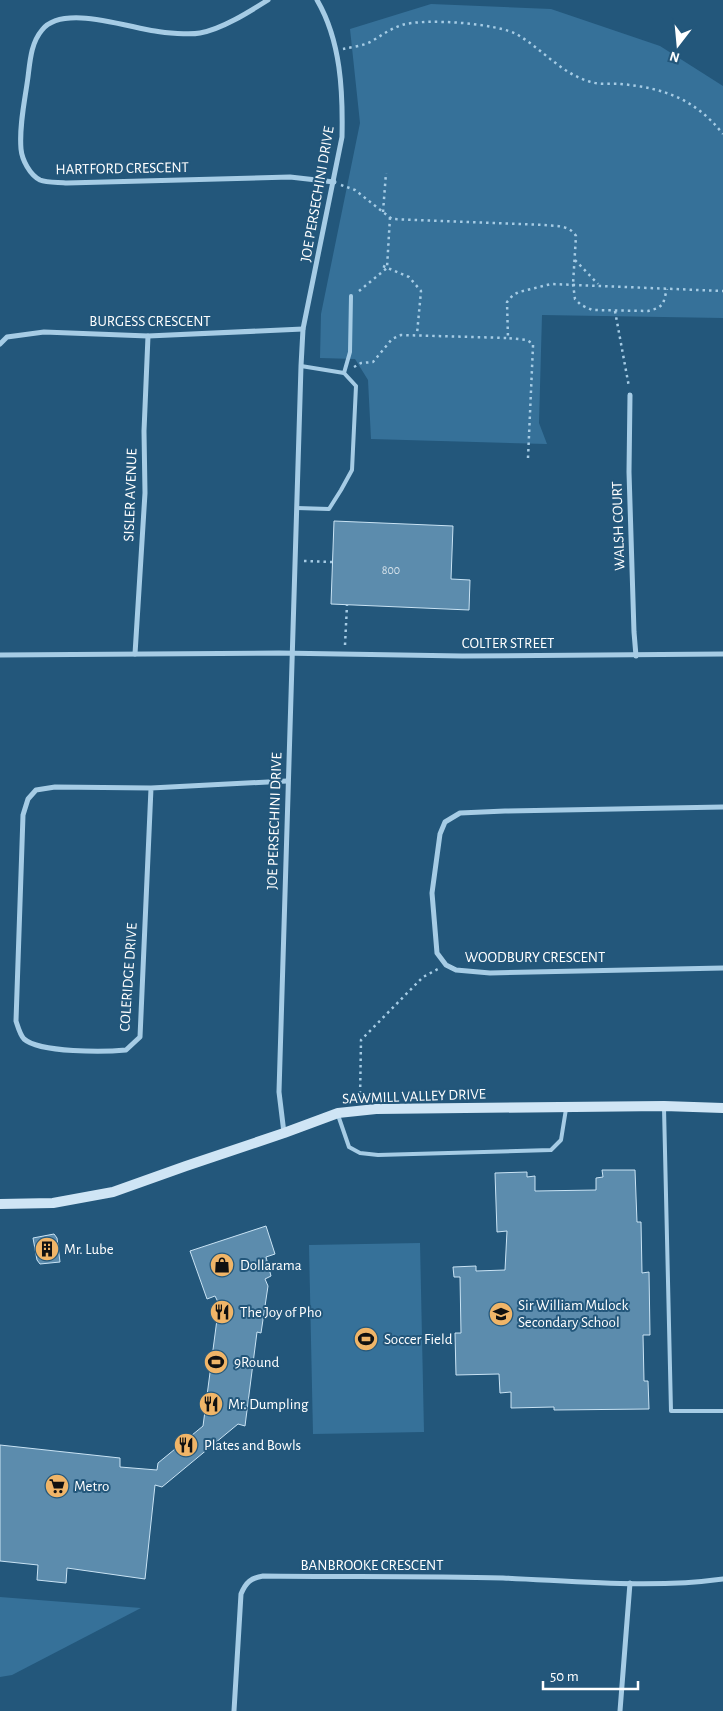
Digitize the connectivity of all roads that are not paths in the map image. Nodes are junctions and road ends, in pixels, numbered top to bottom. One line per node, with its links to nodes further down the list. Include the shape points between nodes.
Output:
1 (268, 0): 3 (street, HARTFORD CRESCENT, via 233,21 200,33 156,32 87,18 60,19 47,24 32,51 21,126 23,156 32,173 41,180 67,183 290,177)
2 (317, 0): 3 (street, JOE PERSECHINI DRIVE, via 336,51 340,77 342,137)
3 (334, 182): 5 (street, JOE PERSECHINI DRIVE)
4 (351, 296): 9 (lane, via 350,352)
5 (303, 329): 6 (street, BURGESS CRESCENT); 8 (street, JOE PERSECHINI DRIVE)
6 (148, 336): 7 (street, BURGESS CRESCENT, via 44,332 7,337); 13 (street, SISLER AVENUE, via 145,493)
7 (0, 344)
8 (301, 366): 9 (lane); 11 (street, JOE PERSECHINI DRIVE)
9 (344, 373): 11 (lane, via 356,386 352,470 329,509)
10 (630, 396): 16 (street, WALSH COURT, via 629,472)
11 (297, 508): 12 (street, JOE PERSECHINI DRIVE)
12 (292, 653): 13 (street); 16 (street, COLTER STREET); 17 (street, JOE PERSECHINI DRIVE)
13 (135, 654): 15 (street)
14 (723, 654): 16 (street, COLTER STREET)
15 (0, 656)
16 (636, 656)
17 (287, 781): 18 (street, COLERIDGE DRIVE); 25 (street, JOE PERSECHINI DRIVE, via 279,1092)
18 (151, 788): 18 (street, COLERIDGE DRIVE, via 55,787 36,790 28,799 23,815 16,1021 24,1039 32,1043 52,1049 126,1050 140,1037)
19 (723, 807): 20 (street, WOODBURY CRESCENT, via 460,813 445,822 440,834 432,893 437,953 446,965 456,970 490,973)
20 (723, 968)
21 (664, 1106): 22 (street, SAWMILL VALLEY DRIVE); 23 (street, SAWMILL VALLEY DRIVE); 27 (lane, via 671,1411)
22 (566, 1107): 24 (street, SAWMILL VALLEY DRIVE, via 376,1109); 24 (lane, via 560,1140 551,1150 378,1155 360,1153 348,1147)
23 (723, 1108)
24 (338, 1113): 25 (street, SAWMILL VALLEY DRIVE)
25 (284, 1133): 26 (street, SAWMILL VALLEY DRIVE, via 113,1192 52,1203)
26 (0, 1204)
27 (723, 1411)
28 (723, 1579): 29 (street, BANBROOKE CRESCENT)
29 (630, 1583): 30 (street, BANBROOKE CRESCENT, via 492,1578 253,1578 245,1584 241,1594); 31 (street)
30 (234, 1711)
31 (620, 1711)

